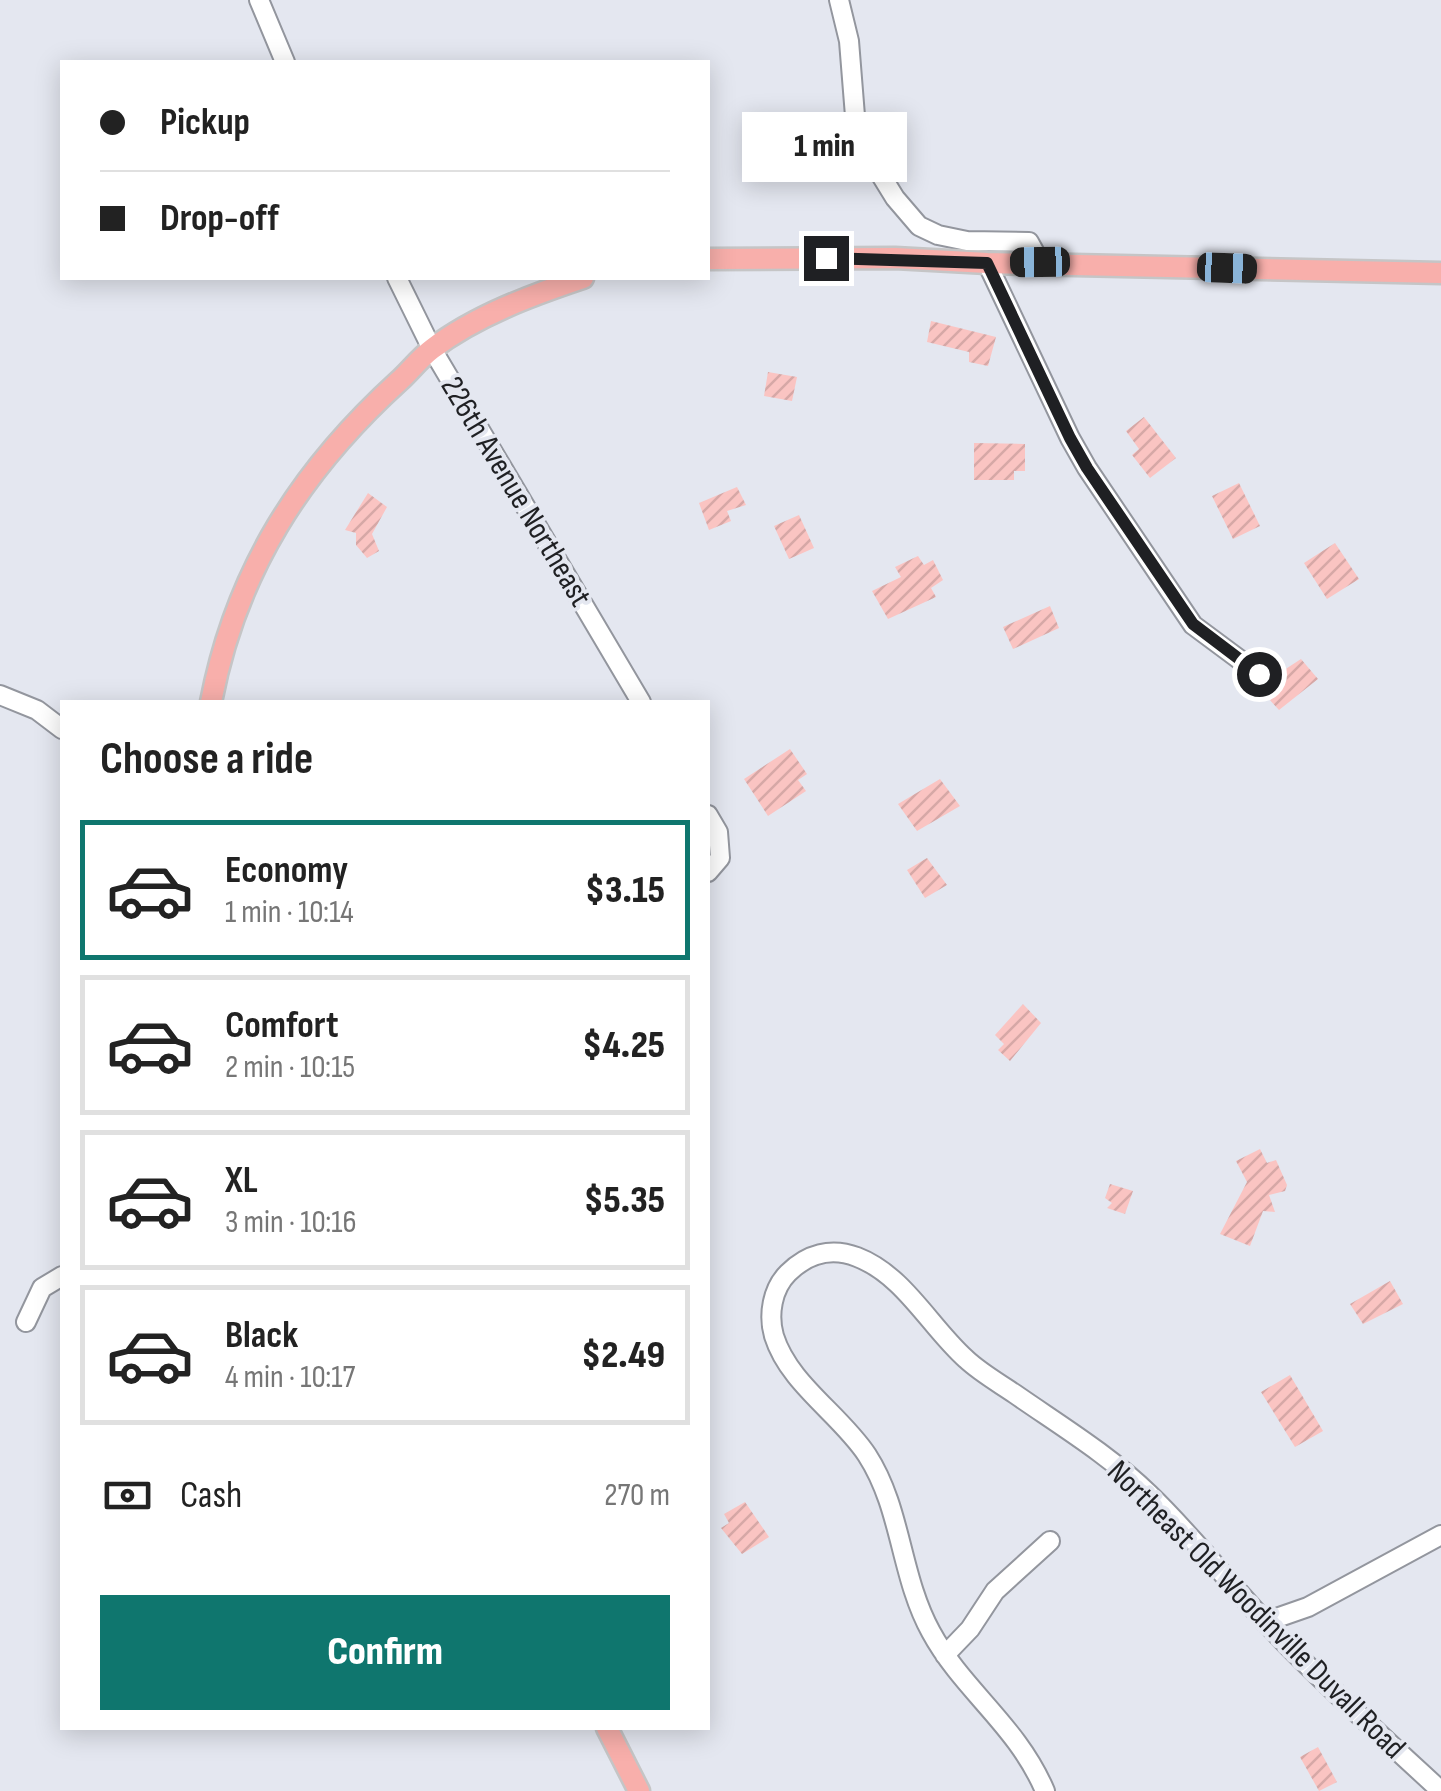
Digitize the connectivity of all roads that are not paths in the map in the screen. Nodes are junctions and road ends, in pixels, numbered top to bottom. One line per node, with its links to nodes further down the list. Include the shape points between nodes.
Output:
1 (260, 0): 3 (street)
2 (839, 0): 5 (street, via 863,146 894,198 919,226 966,240 1030,242)
3 (284, 60)
4 (710, 259): 6 (main road)
5 (1040, 262): 6 (main road); 7 (main road)
6 (987, 263): 11 (street, via 1070,438 1130,529 1193,624)
7 (1441, 273)
8 (398, 280): 10 (street, 226th Avenue Northeast)
9 (578, 280): 10 (main road, via 511,305)
10 (432, 349): 13 (main road, via 335,444 288,508 237,604); 14 (street, 226th Avenue Northeast)
11 (1259, 674)
12 (0, 695): 15 (street)
13 (212, 700)
14 (640, 700)
15 (60, 727)
16 (710, 818): 17 (street, via 720,858)
17 (710, 870)
18 (60, 1277): 19 (street, via 42,1288)
19 (26, 1322)
20 (1441, 1536): 22 (street)
21 (1050, 1541): 23 (street, via 995,1591)
22 (1265, 1622): 23 (street, Northeast Old Woodinville Duvall Road, via 1150,1494 968,1362 881,1269 844,1253 815,1254 782,1278 772,1305 775,1338 881,1481 916,1600); 25 (street, Northeast Old Woodinville Duvall Road)
23 (946, 1655): 27 (street, Northeast Old Woodinville Duvall Road, via 1020,1743)
24 (608, 1730): 26 (main road)
25 (1441, 1790)
26 (638, 1791)
27 (1045, 1791)

